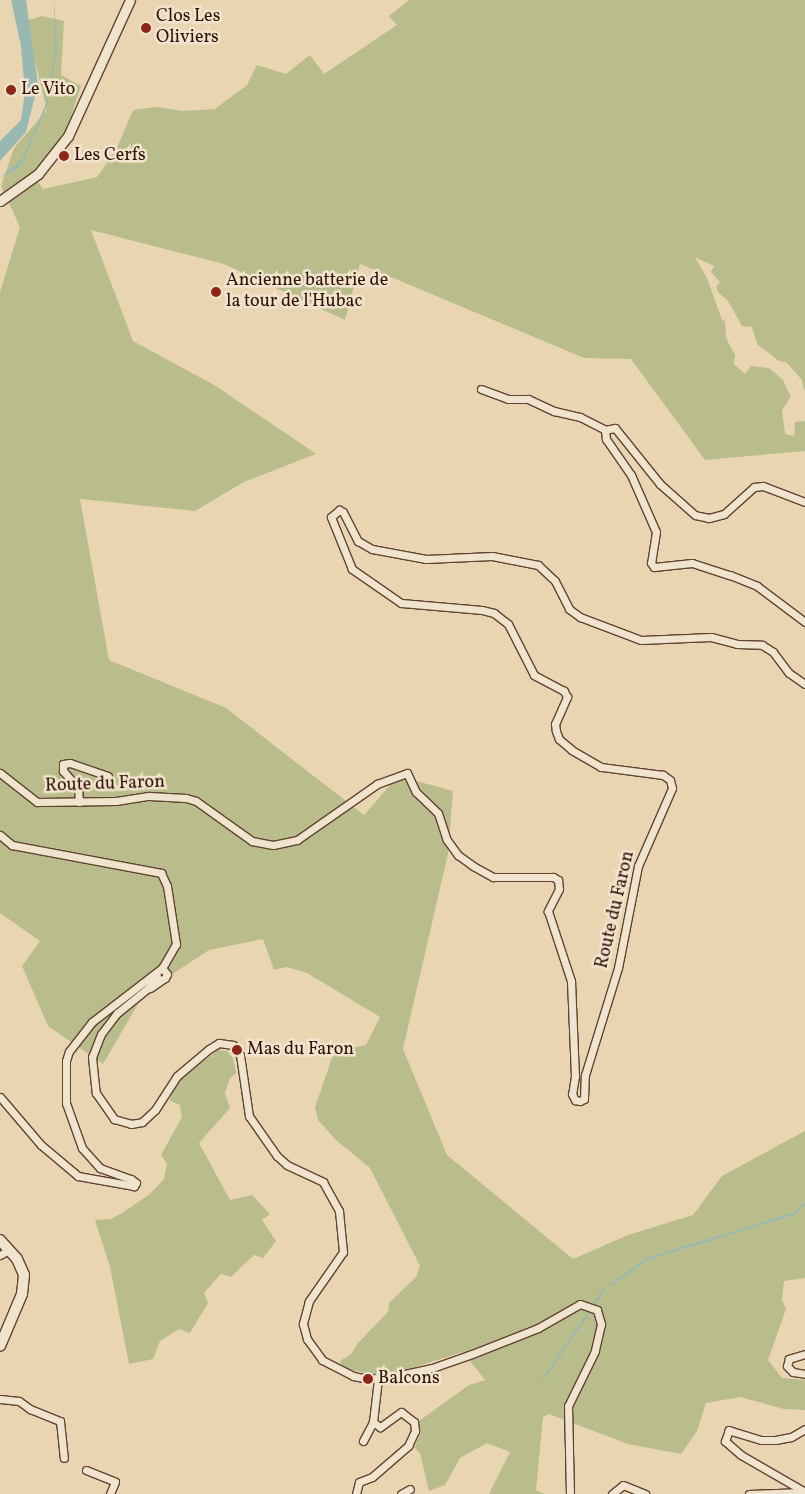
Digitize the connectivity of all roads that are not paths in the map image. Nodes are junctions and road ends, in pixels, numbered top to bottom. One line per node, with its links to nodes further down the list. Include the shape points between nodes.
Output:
1 (130, 0): 2 (street, via 68,136 38,174)
2 (0, 200)
3 (480, 389): 4 (street, via 508,399 528,398)
4 (605, 430): 5 (street, via 614,428 660,484 695,515 709,518 724,514 746,492 763,486); 6 (street, via 606,439 632,475 656,532 651,563 654,567 692,563 730,575 757,586)
5 (805, 502)
6 (805, 622)
7 (805, 684): 10 (street, Route du Faron, via 789,673 762,645 737,644 711,637 641,640 580,617 568,609 555,581 538,565 492,556 426,559 372,549 358,541 343,512 339,510 331,517 352,569 401,603 482,610 494,613 508,624 534,675 564,691 567,697 555,724 559,739 572,750 601,768 663,775 670,780 672,788 638,866 618,968 585,1075 584,1099 580,1101 575,1100 572,1094 575,1076 571,981 548,911 559,889 558,880 553,877 493,877 473,866 458,855 447,840 438,814 416,792 407,773 377,784 337,809 310,832 286,844 252,841 196,801 149,796)
8 (0, 773): 10 (street, Route du Faron, via 37,802)
9 (108, 776): 10 (street, via 70,763 64,764 63,771 78,788)
10 (79, 802)
11 (0, 835): 12 (street, via 12,845 153,870 164,876 176,944)
12 (159, 971): 13 (street, via 92,1022 69,1051 64,1071 66,1102 82,1148 100,1168 131,1179 136,1184 134,1186 78,1176 41,1145); 19 (street, via 167,974 165,978 118,1013 95,1046 92,1079 104,1108 123,1123 142,1122 155,1110 177,1076 208,1049 219,1043 233,1045 240,1055 249,1116 287,1165 323,1182 339,1211 342,1252 306,1309 303,1324 307,1339 322,1360 342,1372)
13 (0, 1097)
14 (0, 1240): 15 (main road)
15 (4, 1252): 16 (main road, via 21,1264 24,1281)
16 (0, 1346)
17 (805, 1354): 18 (street, via 789,1358 787,1366 793,1372)
18 (805, 1374)
19 (378, 1379): 21 (street); 31 (street, via 432,1368 472,1354 538,1328 582,1303 593,1307 601,1324 591,1362 568,1406)
20 (0, 1399): 24 (street, via 19,1401 35,1412 60,1421)
21 (373, 1422): 23 (street); 29 (street, via 380,1427 402,1412 414,1422 415,1431 408,1446 372,1477 359,1482)
22 (805, 1429): 27 (street, via 792,1438 775,1440 761,1440 729,1430 725,1442)
23 (363, 1441)
24 (64, 1458)
25 (86, 1470): 28 (street, via 115,1482)
26 (410, 1489): 30 (street)
27 (805, 1492): 34 (street)
28 (110, 1494)
29 (356, 1494)
30 (401, 1494)
31 (570, 1494)
32 (612, 1494): 33 (street, via 623,1485)
33 (645, 1494)
34 (749, 1494)

